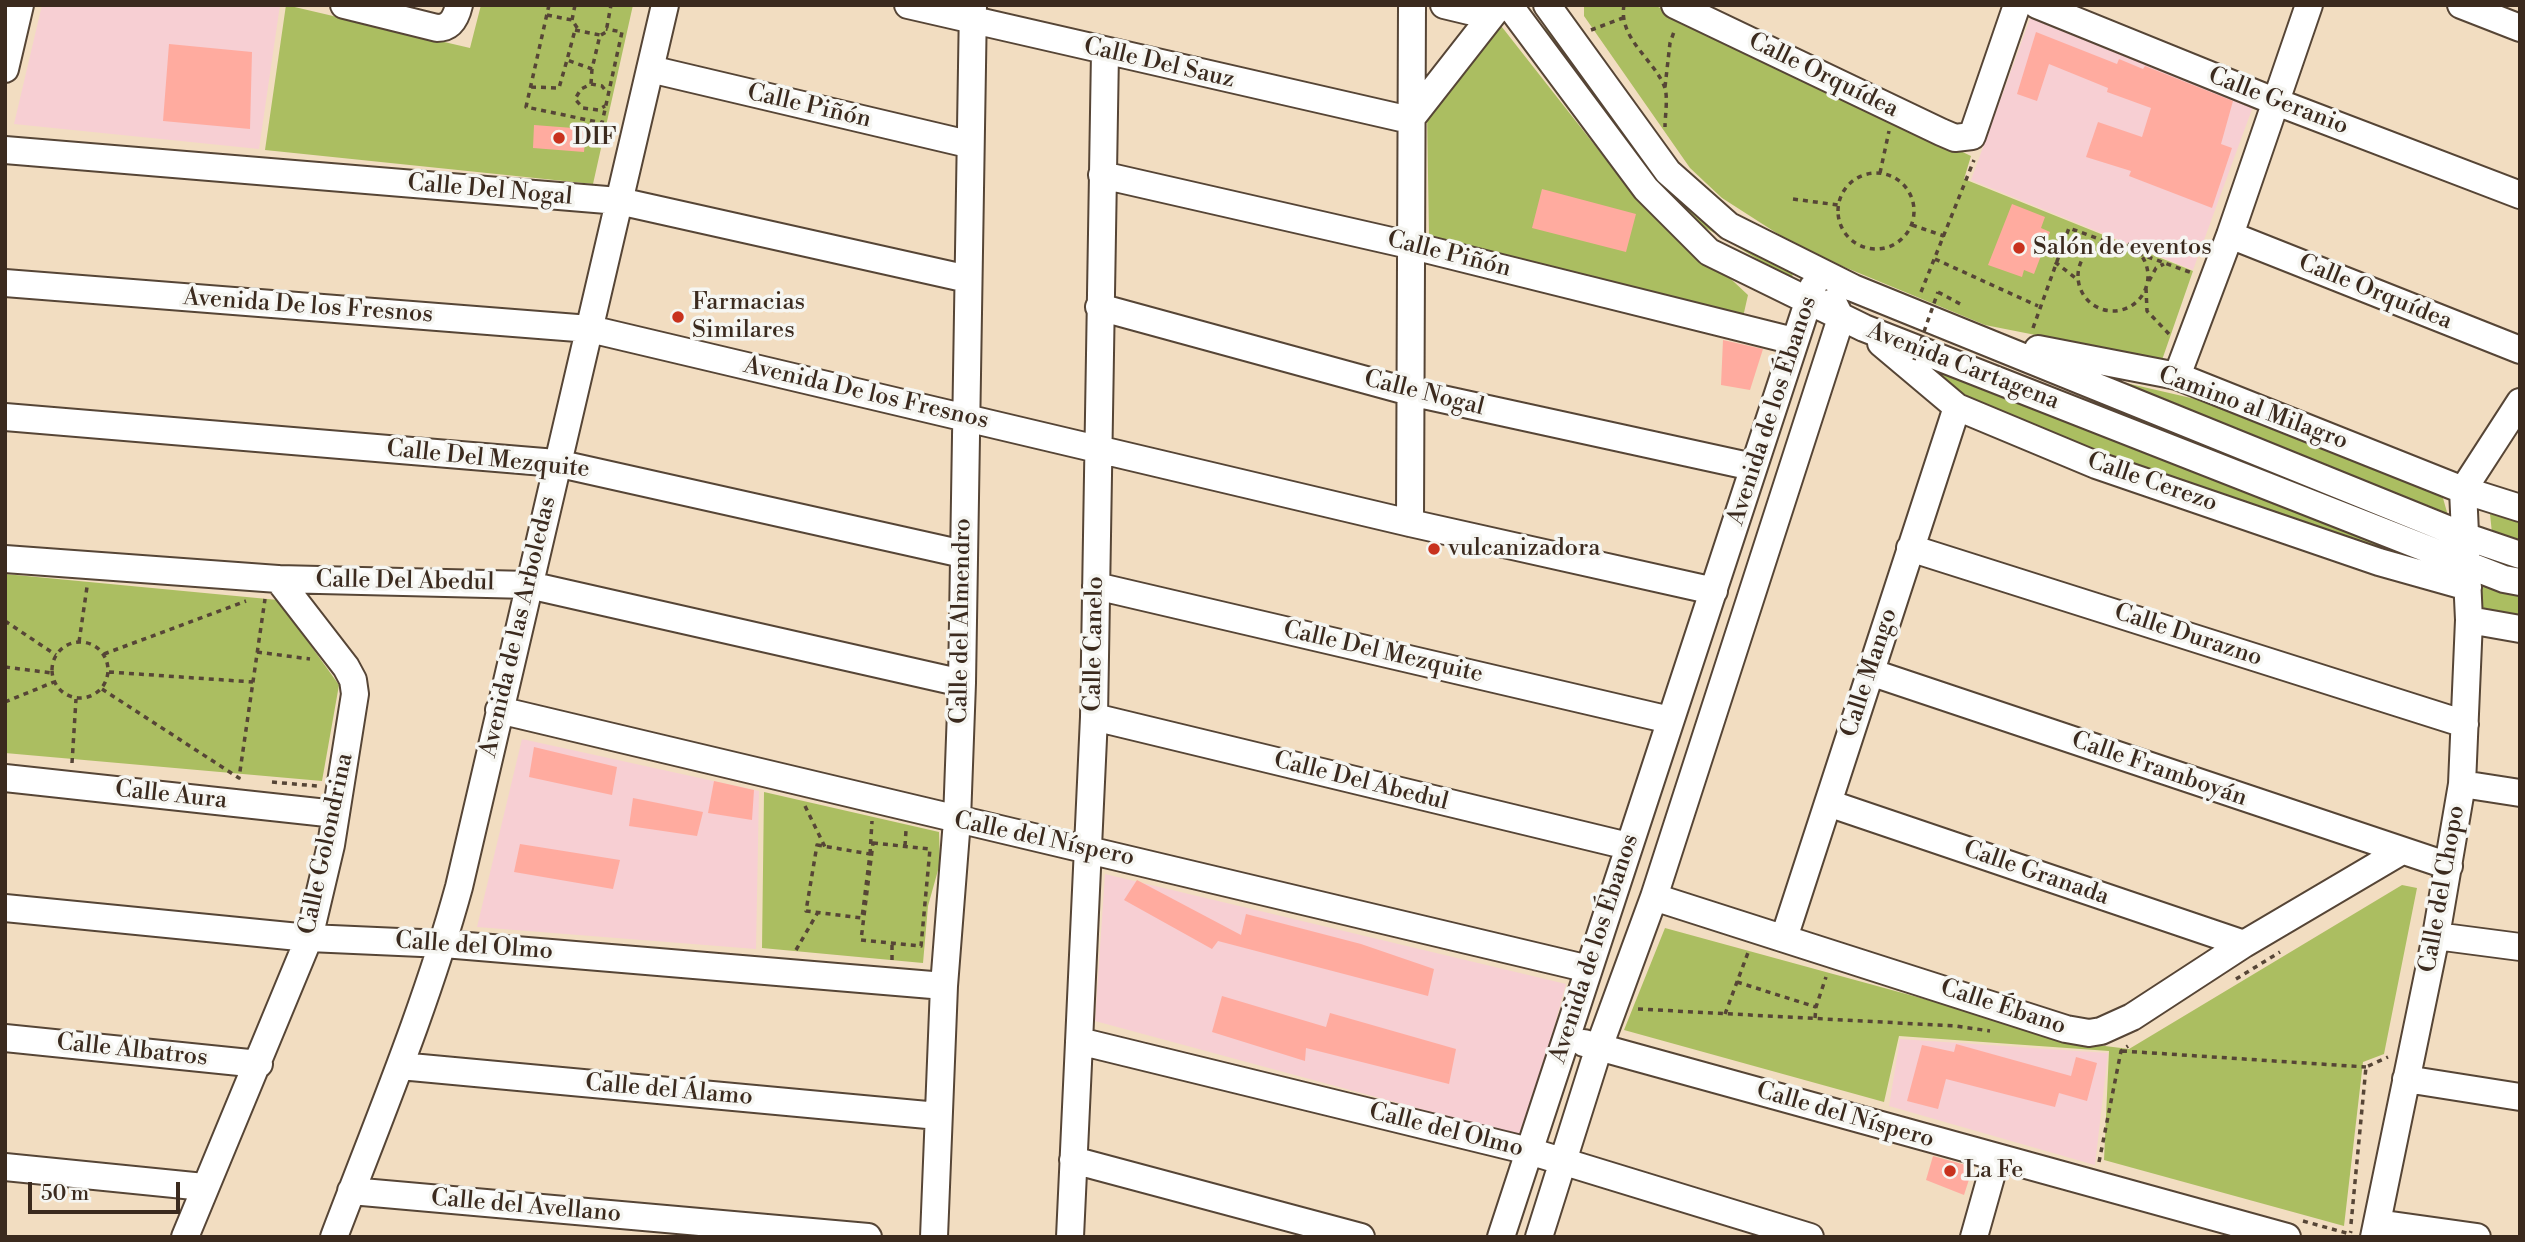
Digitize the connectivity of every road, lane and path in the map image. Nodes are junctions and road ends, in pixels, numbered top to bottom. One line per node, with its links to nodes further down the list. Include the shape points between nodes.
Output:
1 (344, 5): 18 (street, via 437,28 449,24)
2 (549, 5): 22 (path)
3 (575, 5): 24 (path)
4 (611, 5): 26 (path)
5 (664, 5): 34 (street, Avenida de las Arboledas)
6 (908, 5): 20 (street, Calle Del Sauz)
7 (1412, 5): 41 (street)
8 (1444, 5): 9 (street, via 1469,10)
9 (1489, 5)
10 (1500, 5): 41 (street)
11 (1509, 5): 70 (street, Avenida Cartagena, via 1646,189 1676,222 1709,252)
12 (1547, 5): 62 (street, Avenida Cartagena, via 1668,172 1729,226)
13 (1624, 5): 23 (path)
14 (2018, 5): 45 (street)
15 (2037, 5): 39 (street, Calle Geranio)
16 (2308, 5): 39 (street)
17 (2461, 5): 25 (street)
18 (458, 9)
19 (14, 13): 32 (street)
20 (973, 13): 30 (street, Calle Del Sauz); 44 (street, Calle del Almendro)
21 (1676, 14): 37 (path); 45 (street, Calle Orquídea)
22 (547, 15): 24 (path); 36 (path)
23 (1624, 18): 27 (path); 37 (path, via 1631,38)
24 (572, 20): 28 (path)
25 (2520, 27)
26 (606, 29): 29 (path); 38 (path, via 622,32)
27 (1589, 30)
28 (579, 31): 29 (path); 31 (path, via 575,30)
29 (600, 35): 33 (path)
30 (1105, 51): 41 (street, Calle Del Sauz); 48 (street, Calle Canelo)
31 (567, 60): 33 (path); 36 (path, via 559,88)
32 (5, 69)
33 (592, 69): 35 (path)
34 (650, 69): 44 (street, Calle Piñón); 51 (street, Avenida de las Arboledas)
35 (591, 84): 38 (path); 40 (path, via 577,94 578,104 597,110)
36 (531, 87): 40 (path, via 526,107 602,123)
37 (1665, 89): 43 (path)
38 (609, 94): 40 (path)
39 (2274, 101): 49 (street, Calle Geranio); 54 (street)
40 (606, 105)
41 (1410, 120): 57 (street)
42 (1890, 127): 47 (path)
43 (1665, 136)
44 (968, 144): 64 (street, Calle del Almendro)
45 (1974, 145): 55 (path)
46 (5, 150): 51 (street, Calle Del Nogal)
47 (1880, 173): 52 (path, via 1852,181); 53 (path, via 1906,187 1914,206)
48 (1102, 175): 57 (street, Calle Piñón); 72 (street, Calle Canelo)
49 (2520, 195)
50 (1793, 199): 52 (path)
51 (619, 201): 64 (street, Calle Del Nogal); 74 (street, Avenida de las Arboledas)
52 (1838, 205): 53 (path, via 1842,229 1867,248 1889,247)
53 (1912, 225): 55 (path)
54 (2230, 235): 78 (street); 79 (street, Calle Orquídea)
55 (1944, 236): 59 (path)
56 (2107, 242): 58 (path); 60 (path, via 2069,228); 65 (path, via 2082,260)
57 (1409, 245): 77 (street, Calle Piñón); 82 (street)
58 (2141, 256): 61 (path); 67 (path, via 2148,276)
59 (1935, 259): 69 (path); 71 (path)
60 (2055, 262): 65 (path); 71 (path)
61 (2165, 264): 63 (path); 67 (path, via 2156,268)
62 (1819, 273): 70 (street, Avenida de los Ébanos); 73 (street, Avenida de los Ébanos); 76 (street, Avenida Cartagena)
63 (2196, 274)
64 (968, 279): 86 (street, Calle del Almendro)
65 (2078, 280): 67 (path, via 2089,301 2111,311 2133,304)
66 (5, 283): 74 (street, Avenida De los Fresnos)
67 (2146, 288): 78 (path, via 2147,310 2154,321)
68 (1938, 292): 80 (path, bridge)
69 (1917, 300)
70 (1807, 303): 73 (street, Avenida Cartagena); 77 (street, Avenida de los Ébanos)
71 (2038, 306): 75 (path)
72 (1099, 307): 82 (street, Calle Nogal); 87 (street, Calle Canelo)
73 (1852, 323): 84 (street, Calle Cerezo); 98 (street, Avenida Cartagena); 149 (street, Avenida de los Ébanos)
74 (590, 329): 86 (street, Avenida De los Fresnos); 88 (street, Avenida de las Arboledas)
75 (2030, 337)
76 (1978, 338): 81 (street, Camino al Milagro); 93 (street, Avenida Cartagena)
77 (1794, 341): 89 (street, Avenida de los Ébanos)
78 (2190, 344): 81 (street)
79 (2520, 350)
80 (1914, 360)
81 (2178, 376): 90 (street, Camino al Milagro)
82 (1410, 392): 89 (street, Calle Nogal); 92 (street)
83 (2520, 402): 90 (street)
84 (1957, 407): 94 (street, Calle Mango); 98 (street, Calle Cerezo, via 2109,469 2379,562)
85 (5, 417): 88 (street, Calle Del Mezquite)
86 (965, 418): 87 (street, Avenida De los Fresnos); 95 (street, Calle del Almendro)
87 (1097, 448): 92 (street, Avenida De los Fresnos); 102 (street, Calle Canelo)
88 (556, 463): 95 (street, Calle Del Mezquite); 101 (street, Avenida de las Arboledas)
89 (1753, 467): 104 (street, Avenida de los Ébanos)
90 (2463, 490): 91 (street, Camino al Milagro); 93 (street, Calle del Chopo)
91 (2520, 508)
92 (1410, 523): 104 (street, Avenida De los Fresnos)
93 (2467, 537): 96 (street, Avenida Cartagena); 98 (street, Calle del Chopo)
94 (1910, 548): 115 (street, Calle Mango); 126 (street, Calle Durazno)
95 (963, 554): 119 (street, Calle del Almendro)
96 (2520, 555)
97 (5, 559): 103 (street, Calle Del Abedul)
98 (2468, 576): 100 (street, Avenida Cartagena); 105 (street, Calle del Chopo)
99 (89, 578): 108 (path)
100 (2520, 582)
101 (528, 585): 103 (street, Calle Del Abedul); 119 (street, Calle Del Abedul); 123 (street, Avenida de las Arboledas)
102 (1096, 586): 124 (street, Calle Canelo); 125 (street, Calle Del Mezquite)
103 (272, 589): 109 (path); 110 (path); 139 (street, Calle Golondrina, via 353,680 355,694)
104 (1714, 591): 125 (street, Avenida de los Ébanos)
105 (2469, 620): 107 (street); 126 (street, Calle del Chopo)
106 (5, 621): 111 (path)
107 (2520, 629)
108 (79, 642): 110 (path); 111 (path, via 62,648)
109 (257, 652): 112 (path); 118 (path)
110 (104, 654): 114 (path)
111 (56, 656): 116 (path)
112 (317, 660)
113 (5, 667): 116 (path)
114 (109, 672): 118 (path); 120 (path)
115 (1870, 672): 137 (street, Calle Mango); 146 (street, Calle Framboyán)
116 (52, 673): 117 (path)
117 (54, 682): 121 (path); 122 (path)
118 (253, 682): 130 (path)
119 (962, 682): 140 (street, Calle del Almendro)
120 (102, 689): 121 (path); 130 (path)
121 (76, 699): 127 (path, via 72,763)
122 (5, 702)
123 (499, 710): 140 (street, Calle del Níspero); 156 (street, Avenida de las Arboledas)
124 (1094, 718): 143 (street, Calle Del Abedul); 145 (street, Calle Canelo)
125 (1670, 720): 143 (street, Avenida de los Ébanos)
126 (2465, 724): 133 (street, Calle del Chopo)
127 (84, 764)
128 (226, 777): 130 (path)
129 (5, 778): 139 (street, Calle Aura)
130 (239, 778): 131 (path)
131 (251, 780)
132 (264, 781): 134 (path)
133 (2462, 784): 135 (street); 148 (street, Calle del Chopo)
134 (326, 787)
135 (2520, 793)
136 (800, 795): 144 (path)
137 (1828, 803): 154 (street, Calle Mango); 157 (street, Calle Granada)
138 (873, 812): 147 (path)
139 (336, 814): 153 (street, Calle Golondrina)
140 (957, 820): 145 (street, Calle del Níspero); 165 (street, Calle del Almendro)
141 (907, 821): 142 (path)
142 (905, 846): 155 (path, via 930,849 921,946); 155 (path, via 873,843 860,940)
143 (1628, 846): 162 (street, Avenida de los Ébanos)
144 (825, 847): 147 (path); 151 (path, via 817,845 806,911)
145 (1089, 848): 162 (street, Calle del Níspero); 173 (street, Calle Canelo)
146 (2400, 852): 148 (street, Calle Framboyán); 157 (street, Calle Ébano)
147 (870, 853): 151 (path, via 862,918)
148 (2449, 866): 152 (street, Calle del Chopo)
149 (1654, 897): 154 (street, Calle Ébano); 174 (street, Avenida de los Ébanos)
150 (5, 908): 153 (street, Calle del Olmo)
151 (818, 912): 160 (path)
152 (2436, 936): 158 (street); 180 (street, Calle del Chopo)
153 (309, 938): 156 (street, Calle del Olmo); 177 (street, Calle Golondrina)
154 (1784, 938): 157 (street, Calle Ébano, via 2090,1033 2132,1017)
155 (892, 943): 161 (path)
156 (444, 944): 165 (street, Calle del Olmo); 178 (street, Avenida de las Arboledas)
157 (2244, 944)
158 (2520, 947)
159 (1750, 948): 164 (path)
160 (791, 957)
161 (891, 965)
162 (1589, 969): 172 (street, Avenida de los Ébanos)
163 (1827, 973): 166 (path)
164 (1737, 982): 166 (path); 168 (path)
165 (944, 986): 182 (street, Calle del Almendro)
166 (1816, 1007): 169 (path)
167 (1632, 1009): 168 (path)
168 (1725, 1014): 169 (path)
169 (1815, 1018): 170 (path)
170 (1994, 1031)
171 (5, 1038): 177 (street, Calle Albatros)
172 (1565, 1038): 174 (street, Calle del Níspero); 183 (street, Avenida de los Ébanos)
173 (1079, 1041): 183 (street, Calle del Olmo); 185 (street, Calle Canelo)
174 (1599, 1047): 184 (street, Calle del Níspero); 186 (street, Avenida de los Ébanos)
175 (2108, 1049): 176 (path)
176 (2121, 1051): 179 (path); 187 (path)
177 (259, 1064): 189 (street, Calle Golondrina)
178 (400, 1066): 182 (street, Calle del Álamo); 190 (street, Avenida de las Arboledas)
179 (2366, 1067)
180 (2406, 1079): 181 (street); 191 (street, Calle del Chopo)
181 (2520, 1097)
182 (938, 1116): 195 (street, Calle del Almendro)
183 (1528, 1152): 186 (street, Calle del Olmo); 198 (street, Avenida de los Ébanos)
184 (1996, 1159): 201 (street); 202 (street, Calle del Níspero)
185 (1073, 1160): 196 (street, Calle Canelo); 197 (street)
186 (1563, 1161): 199 (street, Avenida de los Ébanos); 200 (street, Calle del Olmo)
187 (2098, 1166)
188 (5, 1167): 189 (street)
189 (204, 1187): 192 (street, Calle Golondrina)
190 (351, 1191): 193 (street, Avenida de las Arboledas); 194 (street, Calle del Avellano)
191 (2376, 1230): 203 (street)
192 (185, 1237)
193 (334, 1237)
194 (868, 1237)
195 (934, 1237)
196 (1070, 1237)
197 (1361, 1237)
198 (1501, 1237)
199 (1539, 1237)
200 (1810, 1237)
201 (1974, 1237)
202 (2287, 1237)
203 (2477, 1237)

